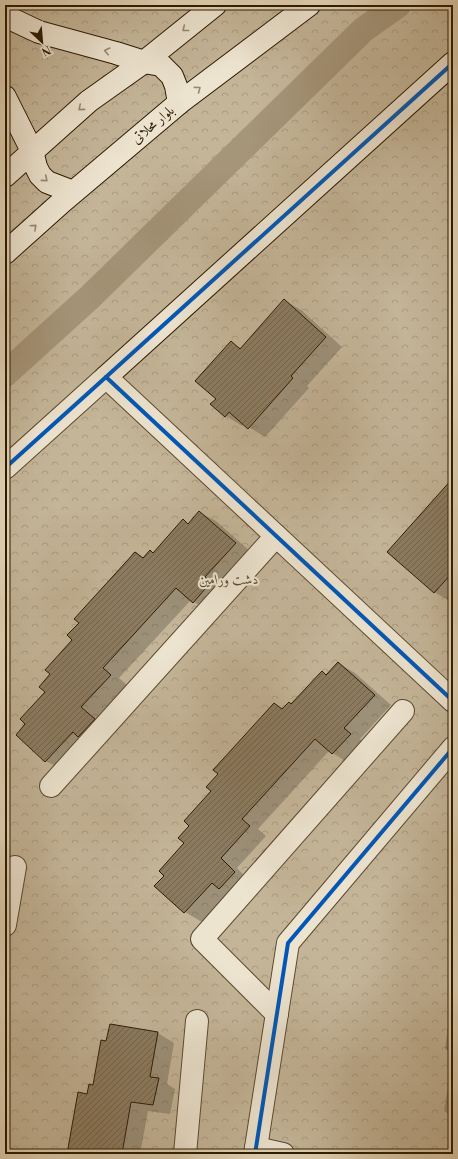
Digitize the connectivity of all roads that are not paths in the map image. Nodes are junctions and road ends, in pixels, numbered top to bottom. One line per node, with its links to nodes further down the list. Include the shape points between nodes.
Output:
1 (215, 5): 4 (street, one-way to 4)
2 (309, 5): 7 (street, بلوار محلاتی, one-way to 2)
3 (5, 16): 4 (street, one-way to 3, via 39,32)
4 (144, 62): 7 (street, via 161,65 172,76); 8 (street, one-way to 8, via 89,101)
5 (453, 63): 12 (street)
6 (5, 97): 8 (street)
7 (178, 103): 10 (street, بلوار محلاتی)
8 (32, 151): 9 (street); 10 (street, one-way to 10, via 40,175 47,182)
9 (5, 176)
10 (73, 192): 11 (street, بلوار محلاتی, one-way to 10)
11 (5, 253)
12 (106, 378): 13 (street); 14 (street)
13 (5, 468)
14 (276, 536): 15 (street); 18 (street)
15 (453, 701)
16 (403, 712): 21 (street, via 202,939)
17 (453, 748): 21 (street, via 288,943)
18 (51, 786)
19 (15, 867): 20 (street)
20 (5, 925)
21 (277, 1014): 23 (street)
22 (197, 1021): 24 (street)
23 (255, 1151): 25 (street)
24 (185, 1154)
25 (283, 1154)

